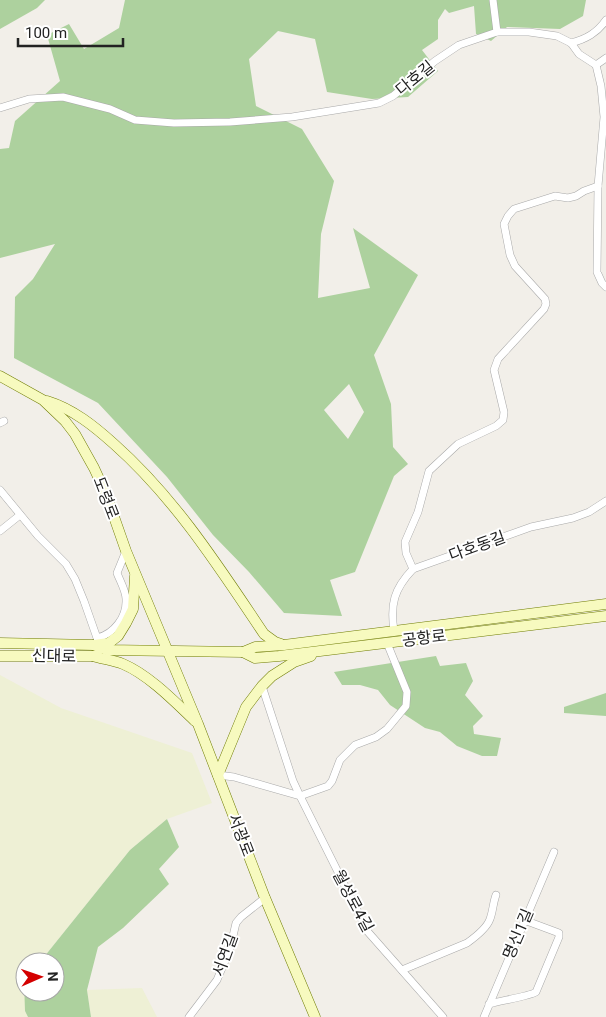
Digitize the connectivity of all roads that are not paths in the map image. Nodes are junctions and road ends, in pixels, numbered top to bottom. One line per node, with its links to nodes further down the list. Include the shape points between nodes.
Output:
1 (493, 0): 3 (street)
2 (606, 20): 4 (street, via 586,39)
3 (497, 32): 4 (street, 다호길, via 557,36); 7 (street, 다호길, via 459,45 379,103 292,117 174,123 136,120 64,96 28,99)
4 (571, 43): 6 (street, 다호길, via 579,54)
5 (606, 57): 6 (street)
6 (596, 65): 9 (street, via 604,116)
7 (0, 108)
8 (606, 170): 9 (street)
9 (599, 175): 10 (street)
10 (598, 186): 11 (street, via 598,272); 19 (street, via 576,196 556,196 514,209 504,224 515,266 546,304 498,359 494,370 503,420 458,444 429,471 418,512 405,542)
11 (606, 287)
12 (0, 376): 13 (main road, 도령로)
13 (43, 400): 18 (main road, 도령로, via 64,421 85,450 106,494); 27 (main road, via 73,412 100,432 156,484 207,550 264,634)
14 (0, 490): 16 (street)
15 (606, 502): 19 (street, 다호동길, via 573,518 531,527)
16 (20, 515): 17 (street); 18 (street, via 66,564 75,579 97,638 112,631 125,611 126,598 117,573)
17 (0, 532)
18 (126, 551): 20 (main road, 도령로)
19 (413, 569): 23 (street, via 395,594 392,612)
20 (135, 572): 26 (main road, via 133,609 126,624 109,643); 30 (main road, 도령로)
21 (606, 604): 23 (main road, 공항로)
22 (606, 616): 24 (main road, 공항로)
23 (394, 631): 27 (main road, 공항로)
24 (387, 643): 29 (main road, 공항로); 37 (street, via 407,692 406,706 376,738 355,745 340,760 328,786)
25 (0, 644): 26 (main road, 신대로)
26 (94, 645): 28 (main road, 신대로)
27 (284, 645): 31 (main road, 공항로, via 255,647)
28 (107, 650): 30 (main road, 신대로); 33 (main road, 신대로)
29 (326, 650): 31 (main road, 공항로, via 255,658); 34 (main road, via 294,662)
30 (169, 652): 31 (main road, 공항로); 35 (main road, 서광로)
31 (244, 652)
32 (0, 656): 33 (main road, 신대로)
33 (92, 656): 35 (main road, via 123,664 146,678)
34 (262, 686): 36 (main road, via 246,707); 37 (street, 월성로4길)
35 (198, 724): 36 (main road, 서광로)
36 (218, 774): 37 (street); 40 (main road, 서광로)
37 (300, 796): 42 (street, 월성로4길, via 368,932)
38 (554, 852): 41 (street, 명신1길)
39 (496, 895): 42 (street, via 490,920 475,937)
40 (265, 898): 44 (street, 서연길, via 236,923 230,949 217,980); 45 (main road, 서광로)
41 (524, 920): 43 (street, 명신1길); 43 (street, via 559,933 559,937 536,992)
42 (402, 970): 46 (street, 월성로4길)
43 (490, 1004): 47 (street, 명신1길)
44 (189, 1017)
45 (315, 1017)
46 (444, 1017)
47 (484, 1017)

